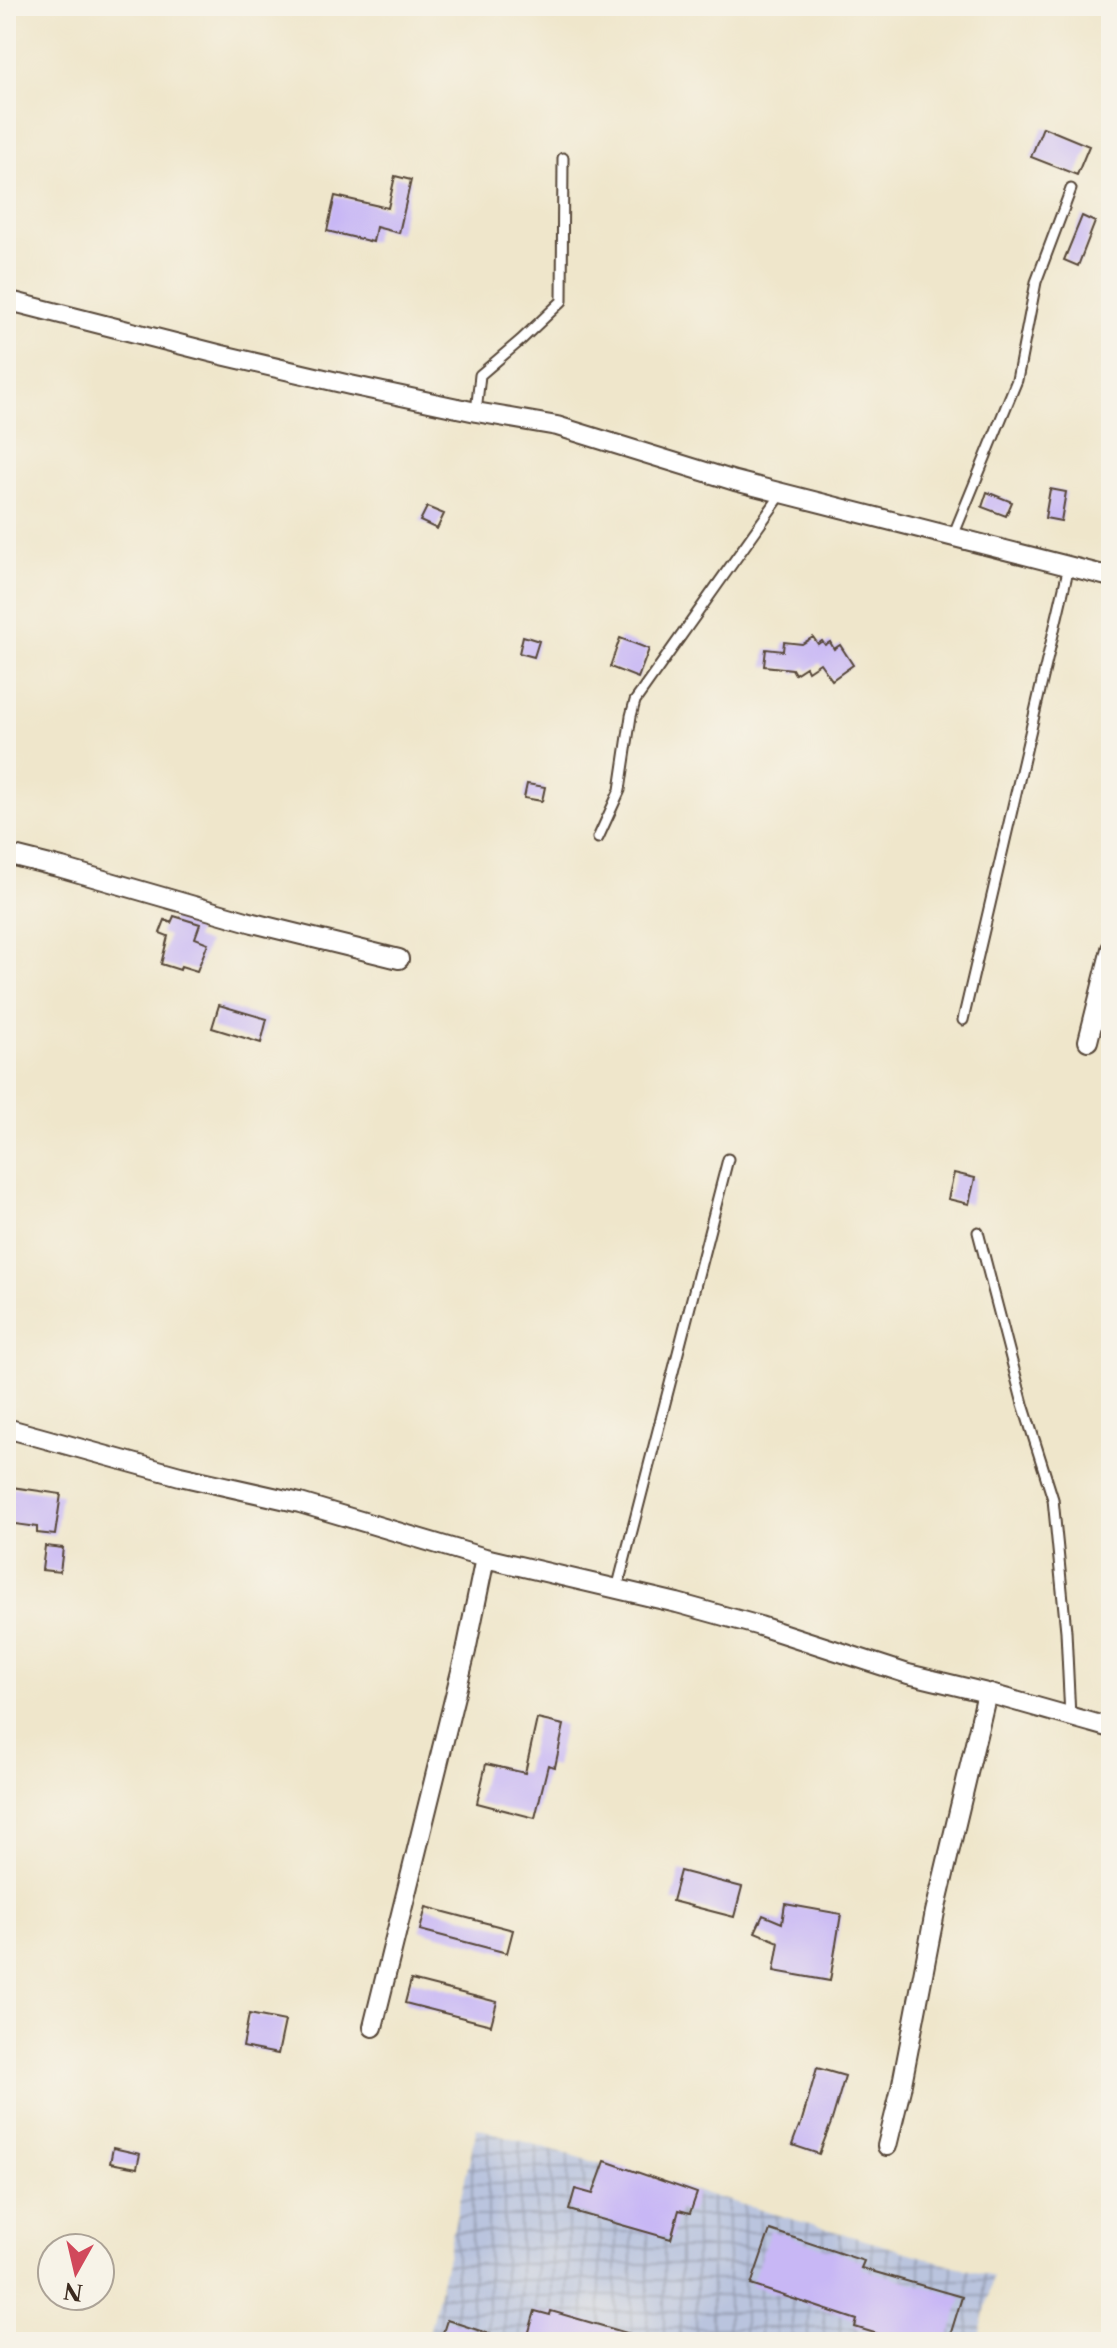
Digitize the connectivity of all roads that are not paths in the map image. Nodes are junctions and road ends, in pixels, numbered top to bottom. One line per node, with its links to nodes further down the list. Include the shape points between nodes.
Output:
1 (563, 158): 4 (lane, via 562,301 480,375)
2 (1071, 189): 6 (lane, via 1036,282 1017,380)
3 (6, 300): 4 (street)
4 (476, 412): 5 (street, via 557,426)
5 (783, 492): 6 (street); 9 (lane, via 635,701 620,790)
6 (953, 536): 7 (street)
7 (1069, 566): 8 (street); 13 (lane)
8 (1111, 577)
9 (598, 838)
10 (6, 854): 12 (street)
11 (1111, 949): 14 (street)
12 (399, 959)
13 (963, 1020)
14 (1088, 1041)
15 (728, 1159): 19 (lane)
16 (978, 1232): 21 (lane, via 1053,1499)
17 (6, 1428): 18 (street, via 300,1503)
18 (485, 1558): 19 (street); 23 (street)
19 (617, 1589): 20 (street)
20 (987, 1693): 21 (street); 24 (street)
21 (1070, 1717): 22 (street)
22 (1111, 1728)
23 (373, 2027)
24 (887, 2146)

